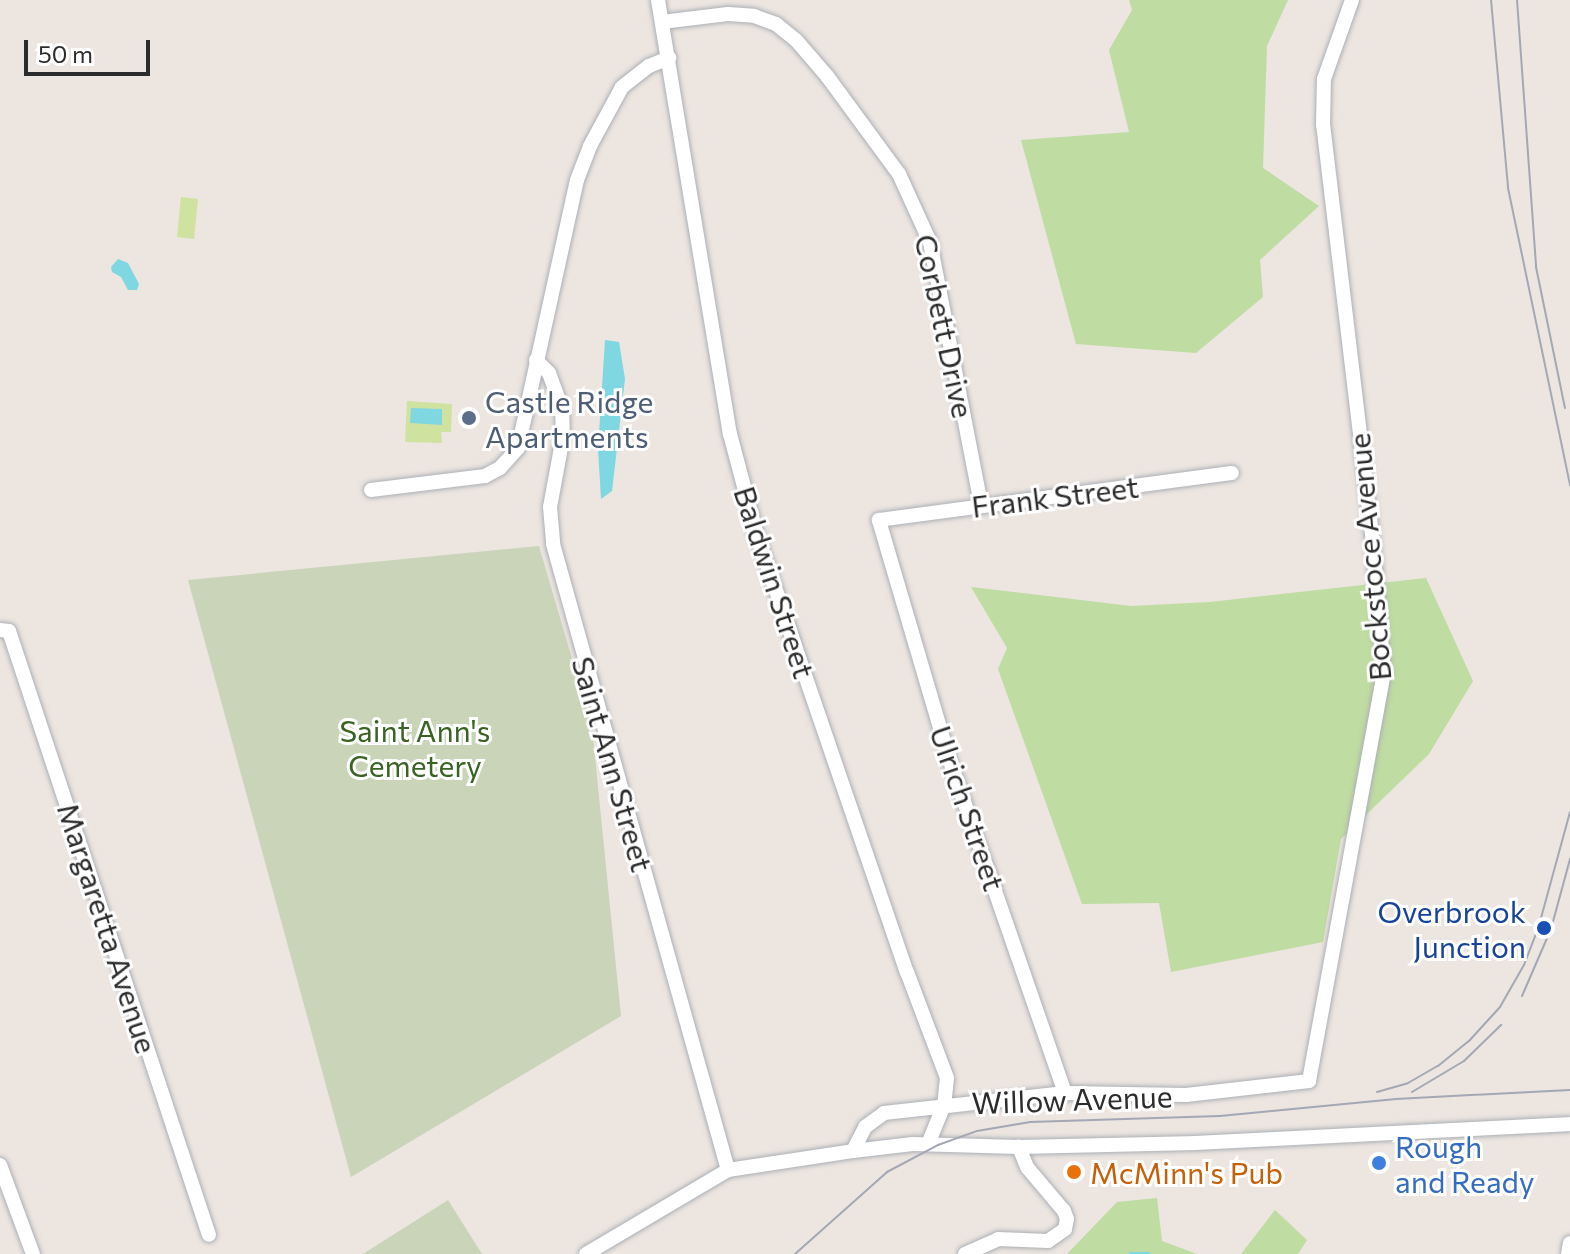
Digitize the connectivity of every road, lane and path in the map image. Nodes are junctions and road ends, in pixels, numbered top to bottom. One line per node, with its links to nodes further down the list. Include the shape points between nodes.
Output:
1 (658, 0): 3 (street, Baldwin Street)
2 (1352, 0): 11 (street, Bockstoce Avenue, via 1324,79 1323,125 1384,674)
3 (662, 22): 4 (street, Baldwin Street); 8 (street, Corbett Drive, via 728,14 776,24 817,64 899,174 930,242)
4 (669, 58): 5 (street, via 622,87 590,146 577,180); 13 (street, Baldwin Street, via 737,462 756,532 947,1078)
5 (536, 360): 7 (street, via 523,433 518,448 500,468 485,476); 19 (street, Saint Ann Street, via 549,373 562,409 563,437 550,507 553,544)
6 (1232, 473): 8 (street, Frank Street)
7 (371, 490)
8 (981, 505): 9 (street, Frank Street)
9 (879, 520): 12 (street, Ulrich Street, via 948,755)
10 (0, 630): 20 (street, Margaretta Avenue, via 9,631)
11 (1309, 1081): 12 (street, Willow Avenue, via 1186,1095)
12 (1065, 1093): 13 (street, Willow Avenue)
13 (944, 1105): 15 (street, Baldwin Street); 17 (street, Willow Avenue, via 884,1113 865,1127)
14 (1570, 1124): 16 (street, Willow Avenue)
15 (928, 1144): 16 (street, Willow Avenue); 17 (street, Willow Avenue)
16 (1019, 1147): 24 (street, via 1027,1167 1064,1211 1065,1229 1048,1241 998,1239)
17 (853, 1151): 19 (street, Willow Avenue)
18 (0, 1165): 22 (street)
19 (728, 1170): 23 (street, Willow Avenue)
20 (209, 1235)
21 (1570, 1243): 25 (street)
22 (33, 1254)
23 (586, 1254)
24 (965, 1254)
25 (1568, 1254)

